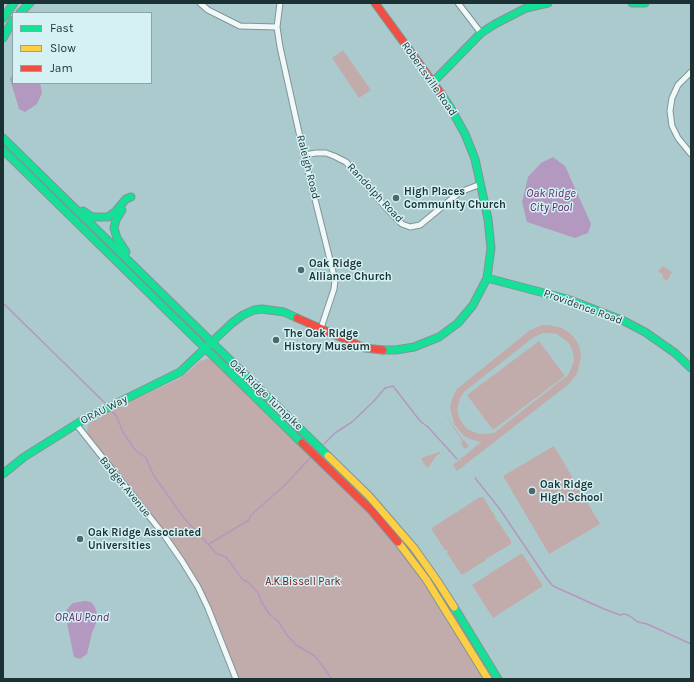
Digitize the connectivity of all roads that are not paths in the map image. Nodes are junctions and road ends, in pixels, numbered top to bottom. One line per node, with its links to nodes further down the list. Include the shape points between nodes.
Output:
1 (14, 3): 15 (main road)
2 (25, 3): 13 (main road)
3 (30, 3): 14 (main road)
4 (200, 3): 12 (street)
5 (212, 3): 12 (street)
6 (280, 3): 17 (street, Raleigh Road)
7 (375, 3): 22 (main road, Robertsville Road)
8 (458, 3): 18 (street)
9 (548, 3): 18 (main road, via 512,14)
10 (632, 3): 11 (main road)
11 (645, 3)
12 (208, 10): 17 (street, via 240,26)
13 (20, 12)
14 (20, 12)
15 (3, 18)
16 (12, 22): 19 (main road)
17 (277, 27): 27 (street, Raleigh Road)
18 (482, 33): 22 (main road)
19 (4, 37): 20 (main road)
20 (3, 44)
21 (691, 72): 26 (street, via 678,86 672,98 670,111 672,126)
22 (433, 82): 31 (main road, Robertsville Road, via 465,134)
23 (3, 131): 30 (main road)
24 (3, 138): 30 (main road, Oak Ridge Turnpike)
25 (3, 150): 29 (main road, Oak Ridge Turnpike)
26 (691, 154)
27 (304, 155): 31 (street, Randolph Road, via 326,154 346,162 388,210 402,224 410,227 420,225 460,192); 34 (street, Raleigh Road, via 336,280)
28 (3, 157): 29 (main road)
29 (32, 179): 36 (main road, Oak Ridge Turnpike)
30 (44, 179): 33 (main road, Oak Ridge Turnpike); 33 (main road, via 92,217 112,215 131,197 116,220 116,238 120,246 146,272)
31 (481, 184): 32 (main road, Robertsville Road, via 491,248)
32 (487, 278): 34 (main road, Robertsville Road, via 474,305 458,323 439,337 414,347 396,350 365,348); 37 (main road, Providence Road, via 552,295 624,321 645,332)
33 (165, 297): 35 (main road, Oak Ridge Turnpike)
34 (321, 328): 35 (main road, Robertsville Road, via 284,312 254,310 237,319)
35 (212, 342): 36 (main road, Robertsville Road); 42 (main road, Oak Ridge Turnpike, via 369,496 396,526 438,582)
36 (206, 349): 38 (main road, ORAU Way, via 167,380); 41 (main road, Oak Ridge Turnpike, via 371,510 426,579)
37 (691, 368)
38 (76, 424): 39 (main road, ORAU Way, via 24,457); 40 (street, Badger Avenue, via 182,561 208,608)
39 (3, 474)
40 (236, 679)
41 (488, 679)
42 (498, 679)

